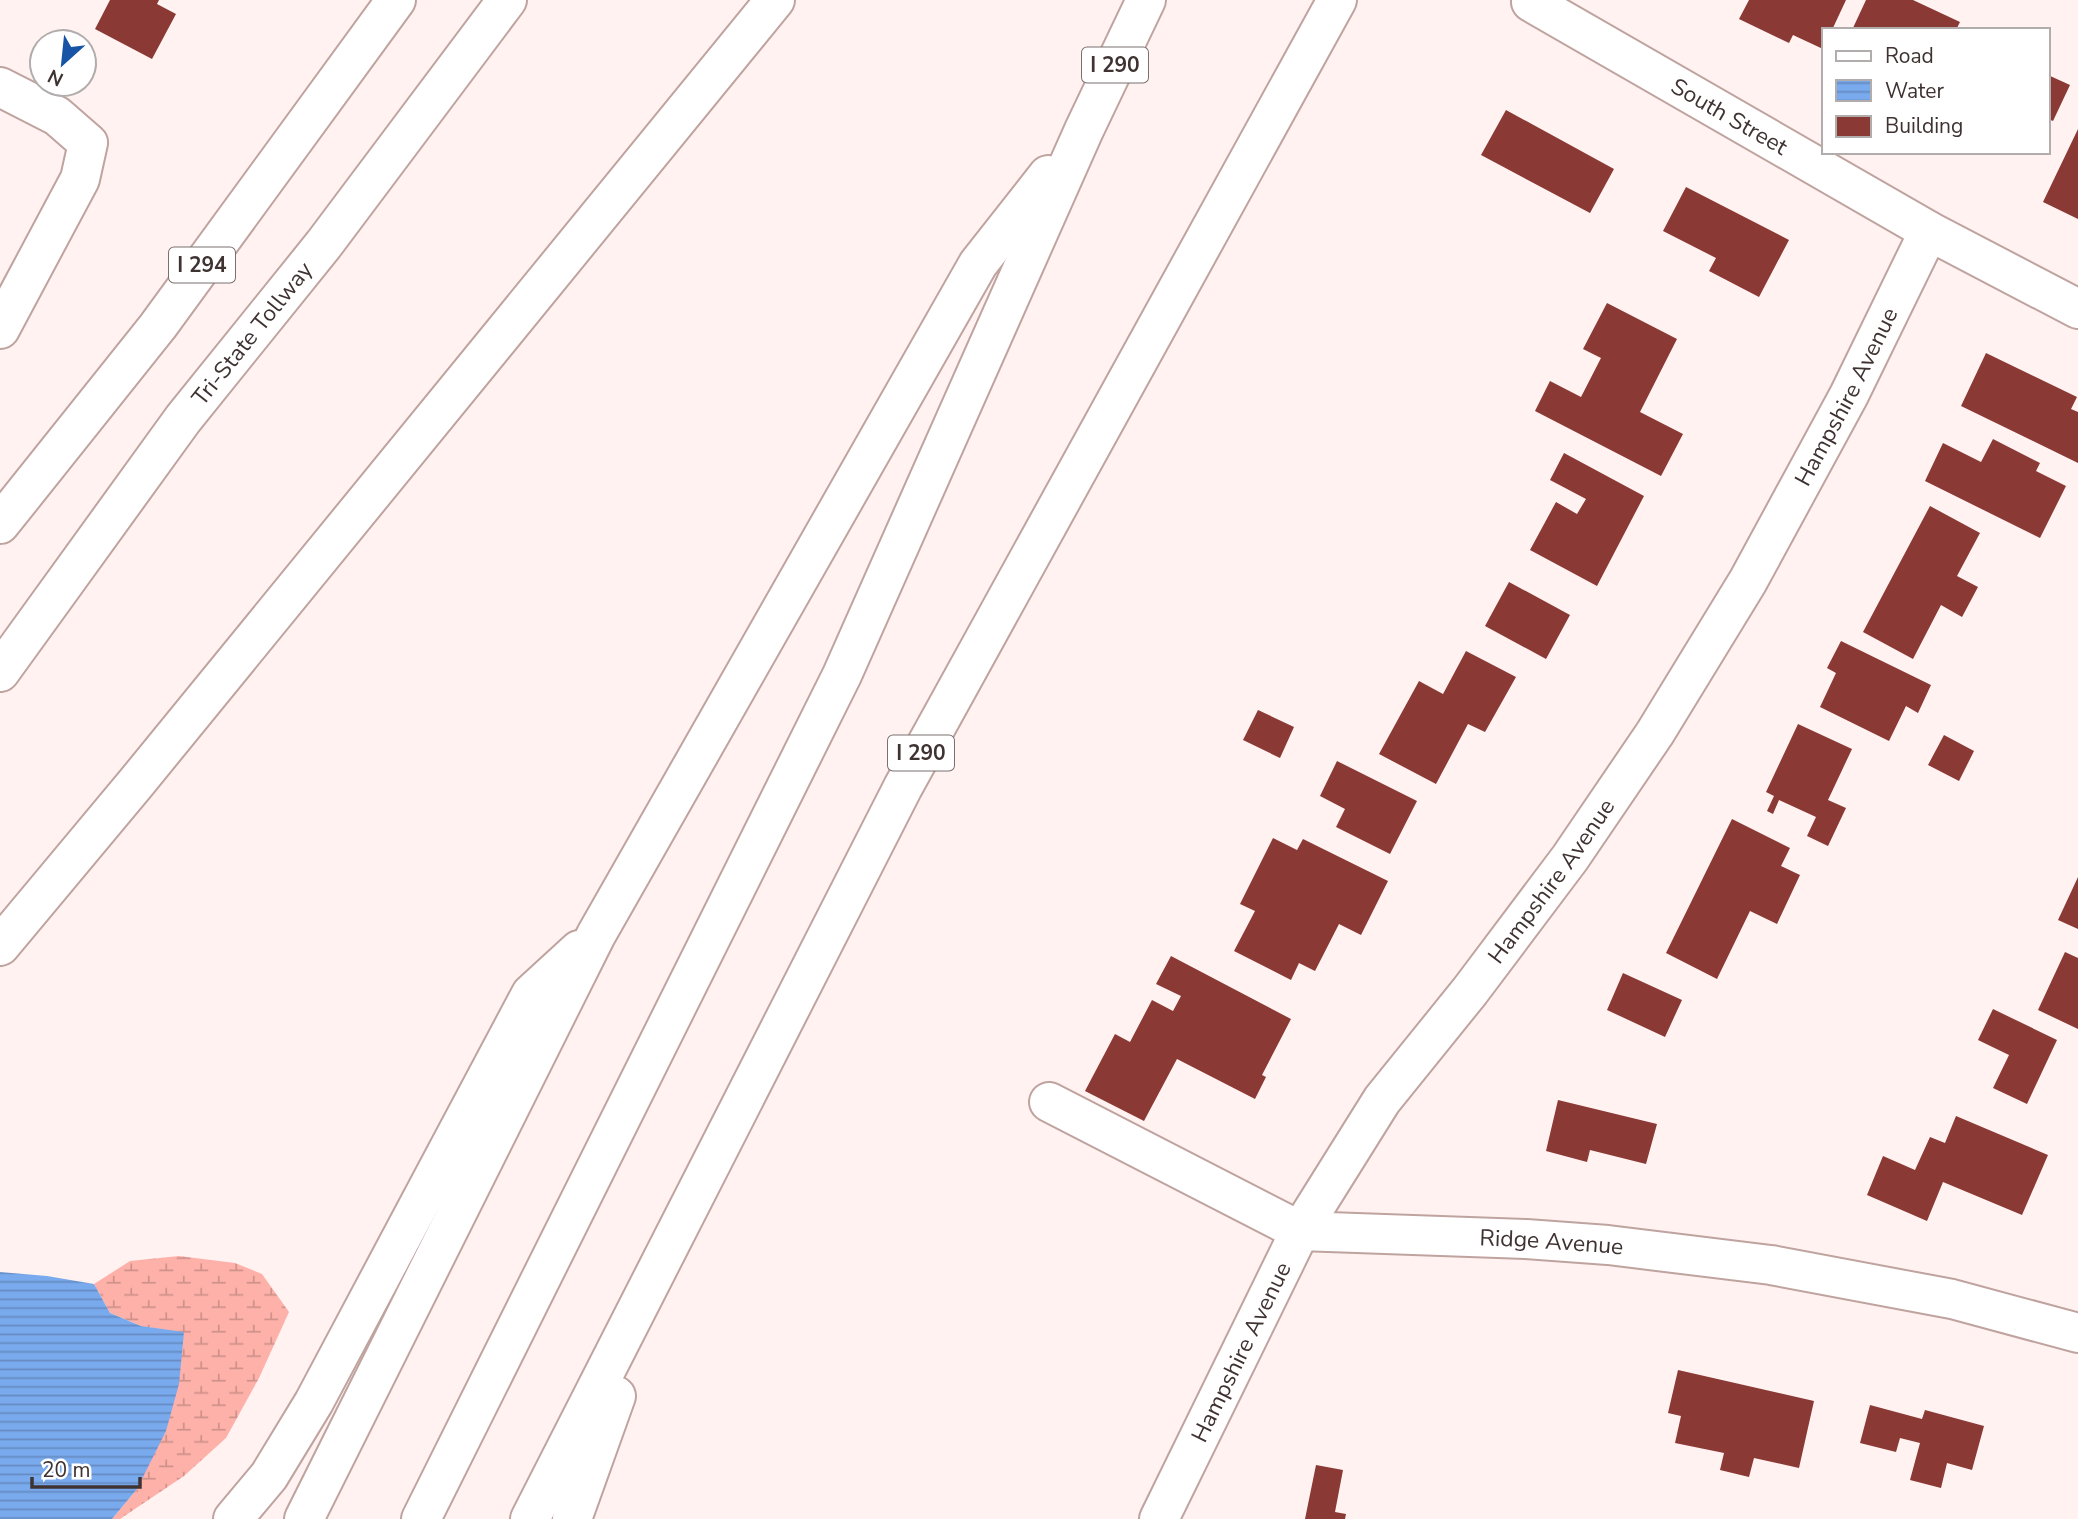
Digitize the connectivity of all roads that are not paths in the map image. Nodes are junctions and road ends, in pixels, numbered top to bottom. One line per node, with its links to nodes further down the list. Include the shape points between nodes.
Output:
1 (396, 0): 12 (main road, I 294, via 158,326)
2 (507, 0): 13 (main road, Tri-State Tollway, via 324,244 183,419)
3 (775, 0): 15 (main road)
4 (1146, 0): 8 (main road, I 290)
5 (1337, 0): 17 (main road, I 290, via 903,787)
6 (1531, 2): 9 (main road, South Street)
7 (0, 87): 11 (main road, via 57,116 88,143 80,178)
8 (1084, 130): 14 (main road, via 978,264); 22 (main road, I 290, via 842,676)
9 (1929, 231): 10 (main road, South Street); 18 (main road, Hampshire Avenue, via 1850,395 1748,581 1655,733 1470,992 1382,1100)
10 (2078, 309)
11 (0, 329)
12 (0, 523)
13 (0, 672)
14 (596, 935): 20 (main road, via 531,994 314,1402 269,1476); 21 (main road)
15 (0, 946)
16 (1049, 1102): 18 (main road, Ridge Avenue)
17 (703, 1180): 23 (main road, I 290); 24 (main road, via 607,1417)
18 (1300, 1231): 19 (main road, Ridge Avenue, via 1526,1239 1771,1265 1952,1299); 25 (main road, Hampshire Avenue)
19 (2078, 1333)
20 (233, 1519)
21 (304, 1519)
22 (421, 1519)
23 (530, 1519)
24 (572, 1519)
25 (1159, 1519)

